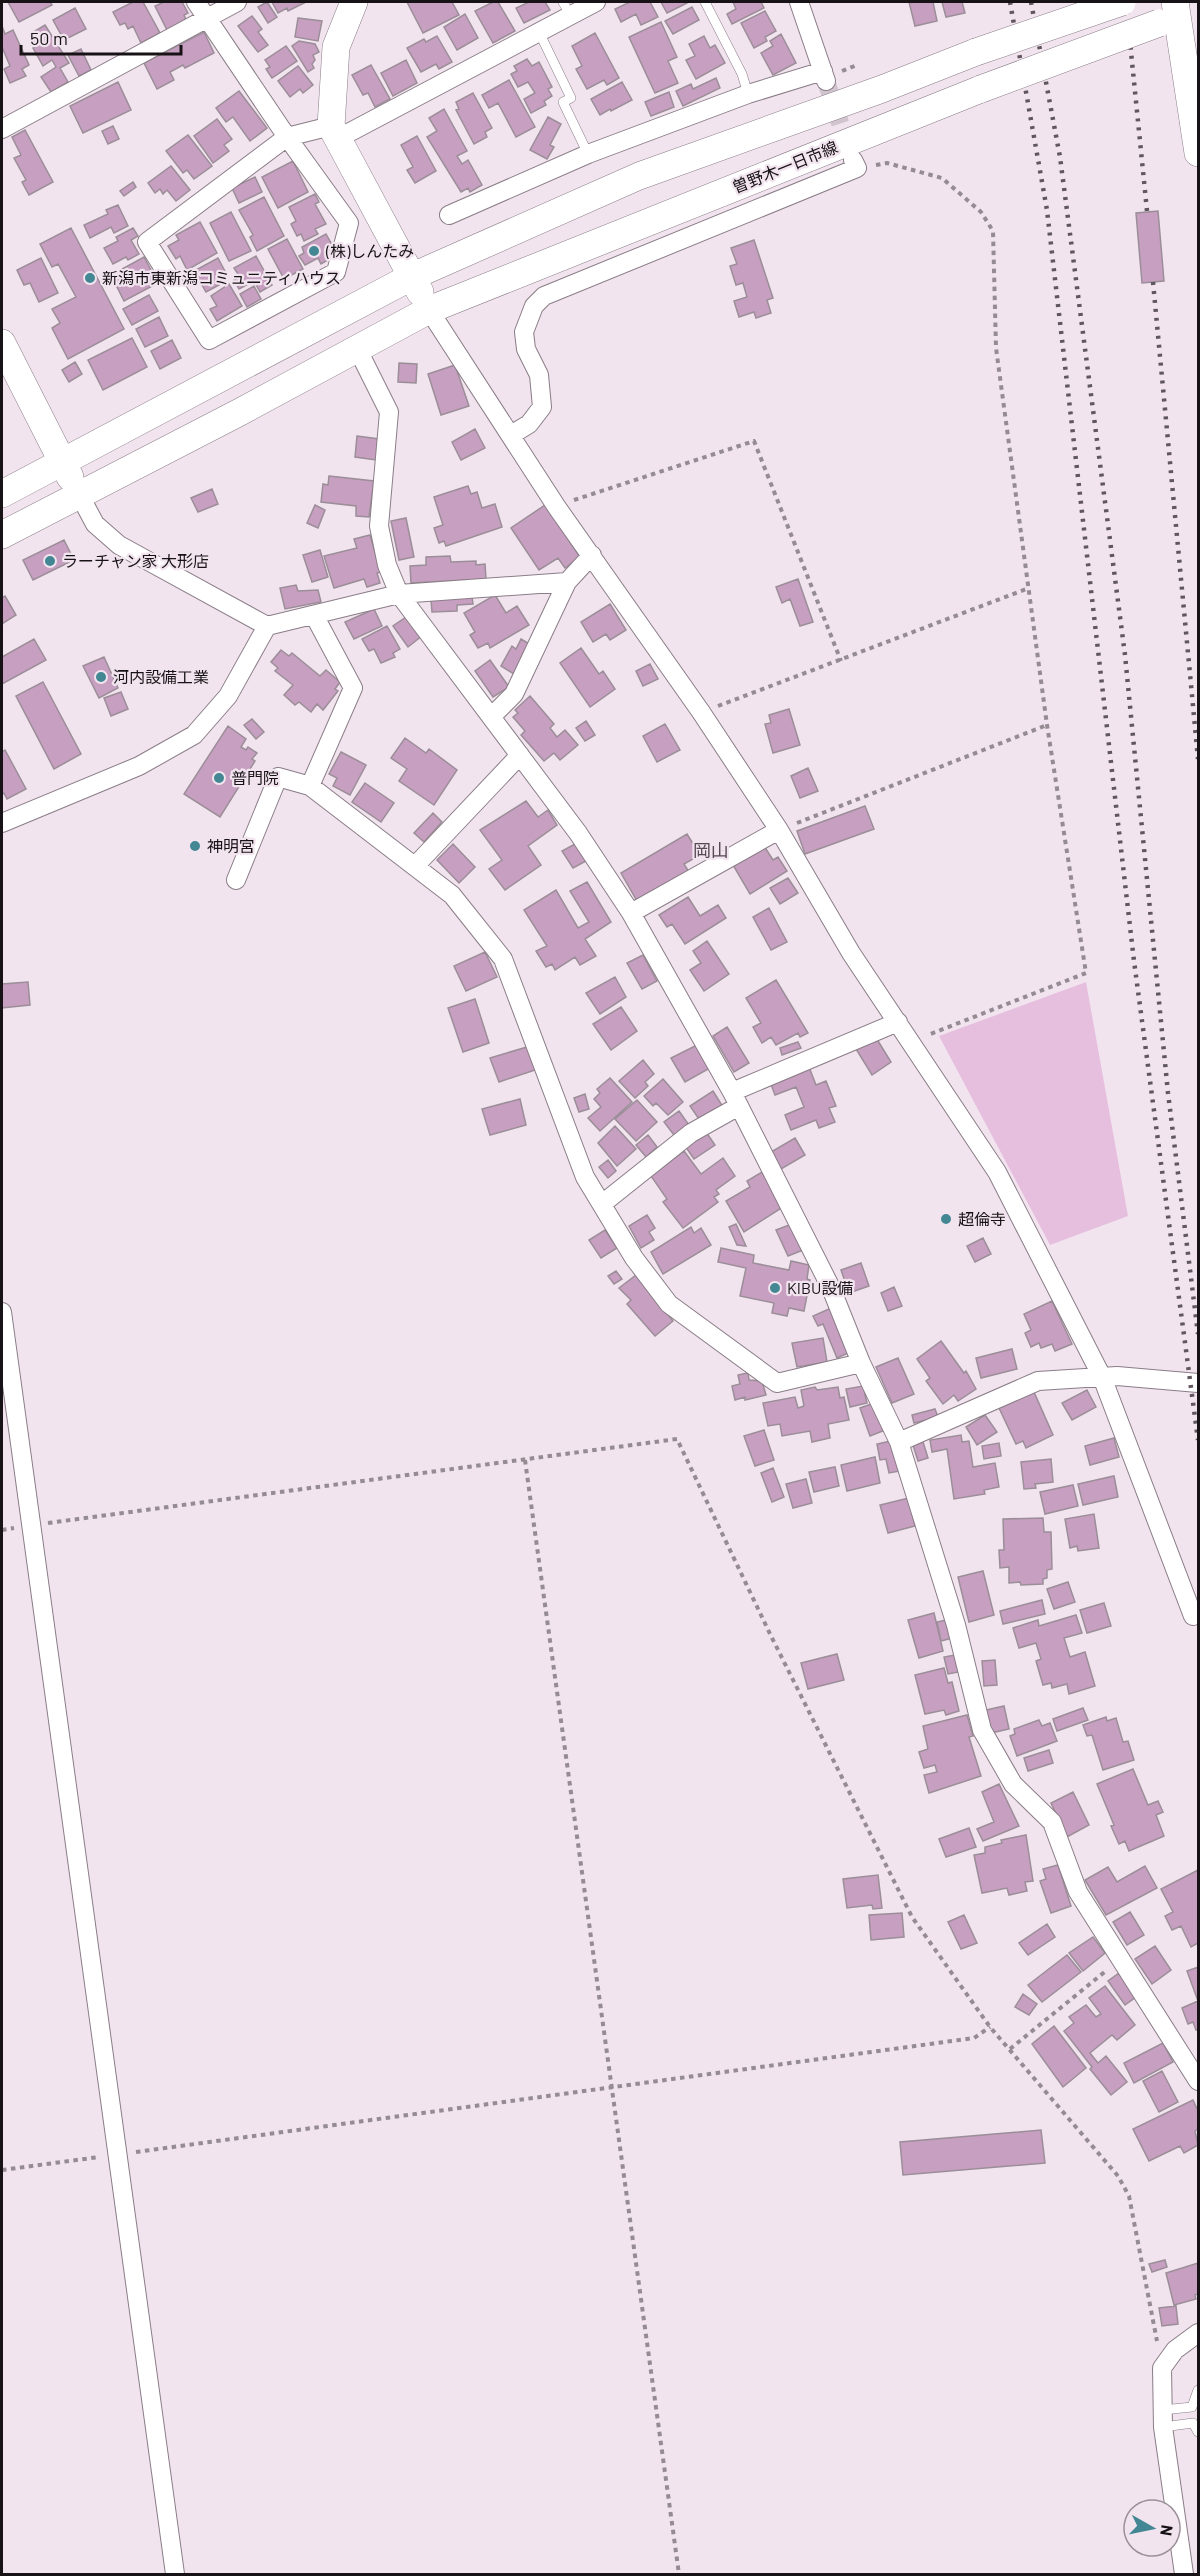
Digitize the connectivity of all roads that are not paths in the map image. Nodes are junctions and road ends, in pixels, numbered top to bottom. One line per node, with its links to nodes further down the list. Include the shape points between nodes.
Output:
1 (196, 2): 10 (street)
2 (237, 2): 10 (street)
3 (354, 2): 14 (main road, via 336,47)
4 (596, 2): 8 (street)
5 (705, 2): 12 (lane, via 742,74)
6 (799, 2): 12 (street, via 824,76)
7 (1122, 2): 20 (main road, bridge, via 639,177)
8 (567, 8): 11 (street)
9 (1178, 12): 16 (main road, 曽野木一日市線); 21 (main road, 曽野木一日市線, bridge)
10 (205, 18): 13 (street); 15 (street)
11 (539, 32): 14 (street); 17 (lane, via 571,98 563,102)
12 (748, 94): 17 (street)
13 (2, 129)
14 (334, 133): 15 (street); 20 (main road)
15 (287, 137): 15 (street, via 147,242 209,340 336,272 349,224)
16 (1198, 153)
17 (588, 154): 19 (street)
18 (855, 164): 24 (street, via 544,296 534,306 524,332 526,349 539,375 542,407 529,424)
19 (449, 215)
20 (411, 277): 21 (main road); 25 (main road)
21 (429, 310): 23 (main road, 曽野木一日市線); 24 (street)
22 (2, 343): 25 (main road)
23 (357, 348): 27 (main road, 曽野木一日市線); 31 (street, via 389,412 379,526 387,565)
24 (511, 435): 29 (street)
25 (62, 461): 26 (main road); 27 (main road)
26 (2, 494)
27 (79, 494): 28 (main road, 曽野木一日市線); 33 (street, via 95,524 119,545)
28 (2, 535)
29 (592, 555): 30 (street); 38 (street)
30 (567, 582): 31 (street); 34 (street, via 514,694)
31 (399, 594): 32 (street); 34 (street)
32 (314, 615): 33 (street); 36 (street, via 353,688)
33 (267, 626): 37 (street, via 228,696 194,735 139,766)
34 (492, 716): 35 (street)
35 (520, 755): 39 (street); 41 (street)
36 (310, 786): 39 (street); 40 (street, via 278,777)
37 (2, 823)
38 (779, 830): 41 (street); 42 (street, via 851,953)
39 (415, 866): 44 (street, via 452,895 503,959 585,1177)
40 (236, 880)
41 (631, 913): 43 (street)
42 (898, 1022): 43 (street); 47 (street, via 997,1172)
43 (736, 1099): 44 (street); 46 (street, via 831,1288)
44 (602, 1204): 46 (street, via 634,1258 669,1304 777,1383)
45 (2, 1312): 56 (street)
46 (861, 1363): 49 (street)
47 (1102, 1377): 48 (street); 49 (street, via 1038,1381); 50 (street)
48 (1198, 1383)
49 (899, 1442): 51 (street, via 956,1625 982,1730 1013,1784 1052,1822 1078,1892)
50 (1194, 1617)
51 (1198, 2081)
52 (1198, 2333): 54 (street, via 1175,2350 1162,2368)
53 (1198, 2390): 54 (lane, via 1192,2407)
54 (1162, 2419): 55 (lane, via 1193,2423); 57 (street)
55 (1198, 2432)
56 (175, 2574)
57 (1184, 2574)

